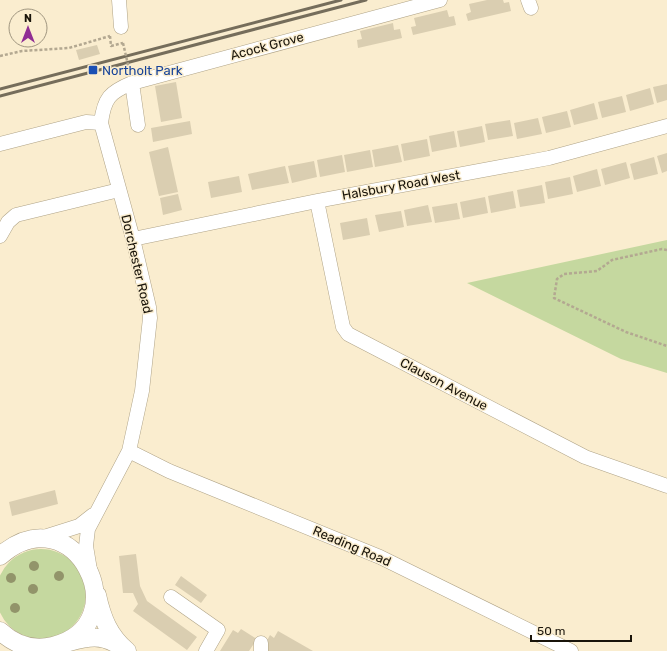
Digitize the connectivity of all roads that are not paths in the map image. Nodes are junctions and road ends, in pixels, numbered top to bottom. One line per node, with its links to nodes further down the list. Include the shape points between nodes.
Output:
1 (119, 0): 3 (street)
2 (440, 0): 4 (street, Acock Grove)
3 (121, 27)
4 (132, 83): 5 (street, Acock Grove, via 115,90); 7 (street)
5 (103, 106): 6 (street, Dorchester Road)
6 (101, 123): 9 (street, via 86,122); 10 (street, Dorchester Road)
7 (138, 125)
8 (667, 126): 11 (street, Halsbury Road West, via 548,158)
9 (0, 144)
10 (119, 190): 12 (street, via 16,215 8,222); 13 (street, Dorchester Road)
11 (318, 201): 13 (street, Halsbury Road West); 15 (street, Clauson Avenue, via 343,327 348,334 585,457)
12 (0, 236)
13 (133, 240): 14 (street, Dorchester Road, via 150,318 142,391)
14 (129, 451): 16 (street, Dorchester Road); 27 (street, Reading Road, via 169,471 380,557)
15 (667, 486)
16 (97, 510): 17 (street, Dorchester Road, via 79,526); 20 (street, Dorchester Road, via 86,538)
17 (35, 539): 18 (main road); 20 (main road, via 46,539 67,546 76,553)
18 (9, 546): 19 (main road)
19 (0, 556)
20 (92, 575): 23 (main road, via 95,597 92,613 80,631); 25 (main road, via 106,625)
21 (171, 597): 26 (street, via 218,630)
22 (0, 631): 24 (main road, via 20,645)
23 (62, 644): 24 (main road); 25 (main road, via 97,636 106,638)
24 (40, 650)
25 (123, 650)
26 (206, 651)
27 (571, 651)

